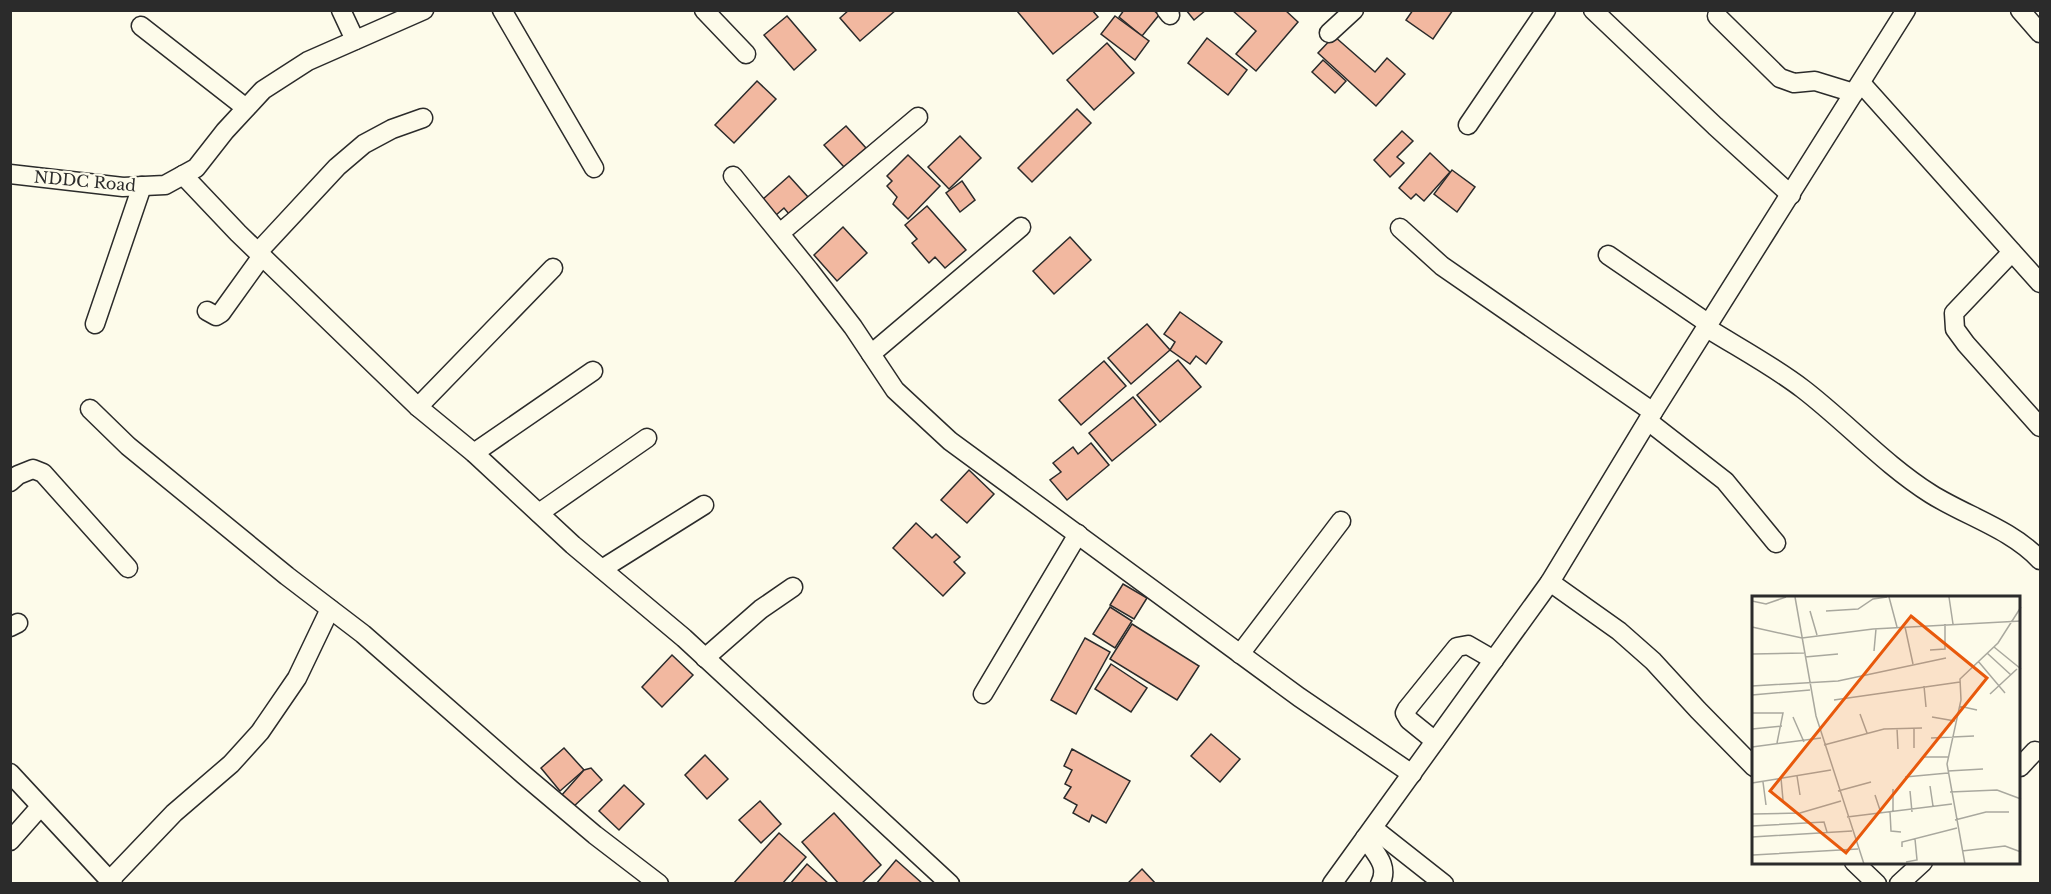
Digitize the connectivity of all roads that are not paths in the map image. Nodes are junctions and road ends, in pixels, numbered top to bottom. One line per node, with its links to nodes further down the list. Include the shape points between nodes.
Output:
1 (341, 10): 14 (street)
2 (424, 10): 14 (street, NDDC Road)
3 (502, 10): 21 (street)
4 (704, 10): 15 (street)
5 (1354, 10): 12 (street)
6 (1545, 10): 20 (street)
7 (1593, 10): 26 (street)
8 (1906, 10): 16 (street)
9 (2020, 10): 13 (street)
10 (1717, 16): 16 (street, via 1780,78 1794,83 1815,81)
11 (141, 26): 17 (street)
12 (1329, 33)
13 (2040, 33)
14 (355, 40): 17 (street, NDDC Road, via 308,61 263,90)
15 (746, 54)
16 (1858, 88): 26 (street); 30 (street)
17 (246, 108): 23 (street, NDDC Road, via 196,168)
18 (918, 117): 29 (street)
19 (423, 118): 31 (street, via 364,144 337,167)
20 (1468, 125)
21 (594, 168)
22 (10, 174): 25 (street, NDDC Road)
23 (183, 175): 25 (street, NDDC Road, via 165,185); 31 (street)
24 (733, 176): 29 (street)
25 (142, 186): 36 (street)
26 (1791, 195): 37 (street)
27 (1021, 227): 38 (street)
28 (1400, 228): 42 (street, via 1442,266)
29 (780, 233): 38 (street)
30 (2012, 252): 34 (street); 43 (street, via 1954,313 1955,329)
31 (260, 254): 35 (street, via 221,313 216,316); 40 (street)
32 (1608, 255): 37 (street)
33 (553, 267): 40 (street)
34 (2040, 283)
35 (207, 311)
36 (95, 324)
37 (1708, 326): 42 (street); 52 (street, via 1803,390 1931,494 2022,544)
38 (871, 354): 50 (street, via 895,390 950,441)
39 (594, 371): 45 (street)
40 (418, 407): 45 (street)
41 (90, 409): 57 (street, via 128,446)
42 (1650, 416): 51 (street, via 1725,481); 55 (street)
43 (2040, 427)
44 (647, 438): 48 (street)
45 (474, 453): 48 (street)
46 (10, 482): 53 (street, via 33,469 44,473)
47 (704, 504): 54 (street)
48 (539, 513): 54 (street)
49 (1341, 521): 58 (street)
50 (1078, 534): 58 (street); 61 (street)
51 (1776, 543)
52 (2040, 560)
53 (128, 568)
54 (602, 569): 59 (street)
55 (1550, 582): 60 (street); 64 (street, via 1619,631 1653,661)
56 (793, 587): 59 (street)
57 (330, 609): 73 (street, via 297,678 260,732 231,764 174,813); 74 (street, via 595,835)
58 (1240, 654): 67 (street)
59 (705, 658): 75 (street)
60 (1494, 660): 62 (street); 62 (street, via 1468,645 1457,647 1407,708 1409,720)
61 (984, 694)
62 (1435, 741): 67 (street)
63 (2035, 751): 65 (street)
64 (1752, 765)
65 (2021, 765)
66 (10, 773): 68 (street)
67 (1412, 774): 69 (street)
68 (40, 807): 70 (street); 73 (street)
69 (1369, 833): 76 (street); 77 (street, via 1384,865); 78 (street)
70 (10, 841)
71 (1856, 864): 79 (street)
72 (1921, 864): 80 (street)
73 (111, 882)
74 (659, 884)
75 (950, 884)
76 (1332, 884)
77 (1380, 884)
78 (1444, 884)
79 (1877, 884)
80 (1899, 884)

